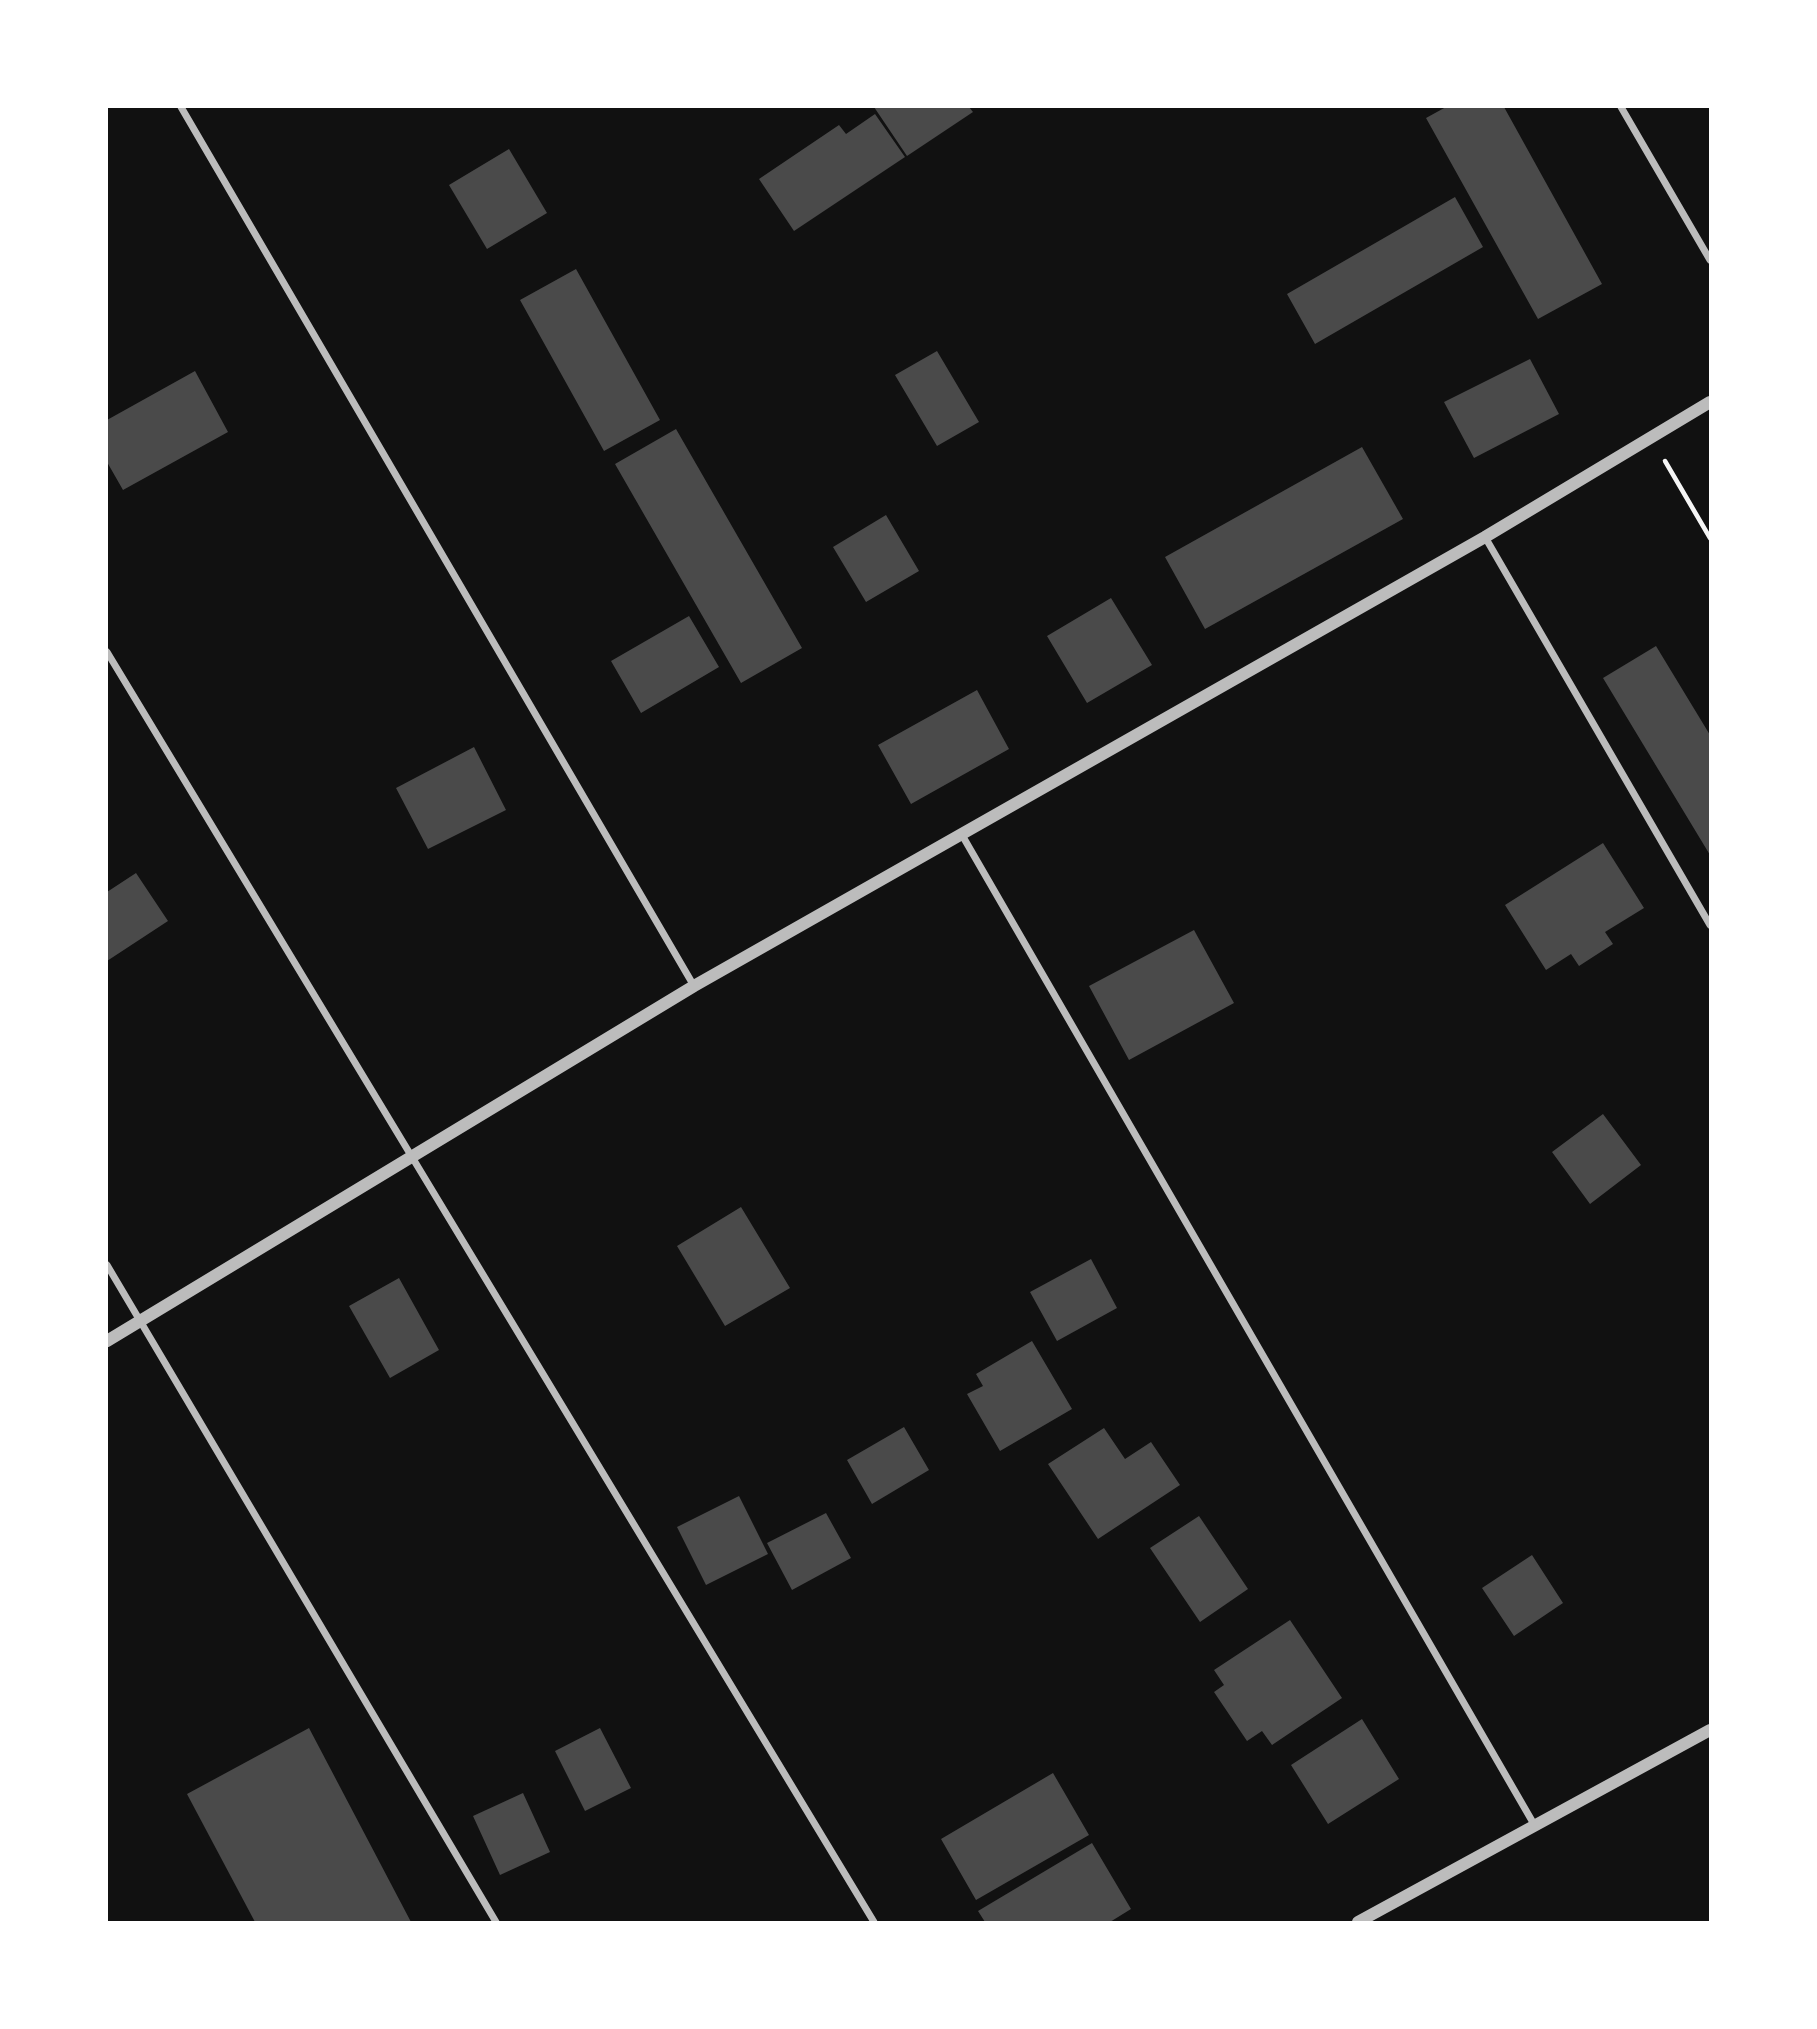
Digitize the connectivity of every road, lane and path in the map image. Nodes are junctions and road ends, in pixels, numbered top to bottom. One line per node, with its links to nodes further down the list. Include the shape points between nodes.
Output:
1 (181, 107): 11 (street)
2 (1621, 107): 3 (street)
3 (1710, 260)
4 (1710, 402): 5 (street)
5 (1649, 437): 6 (street); 7 (path)
6 (1485, 537): 9 (street); 10 (street)
7 (1710, 538)
8 (107, 652): 12 (street)
9 (962, 835): 11 (street); 17 (street)
10 (1710, 925)
11 (694, 986): 12 (street)
12 (411, 1157): 14 (street); 19 (street)
13 (107, 1265): 14 (street)
14 (140, 1321): 15 (street); 18 (street)
15 (107, 1341)
16 (1710, 1730): 17 (street)
17 (1535, 1826): 20 (street)
18 (496, 1922)
19 (874, 1922)
20 (1358, 1922)

